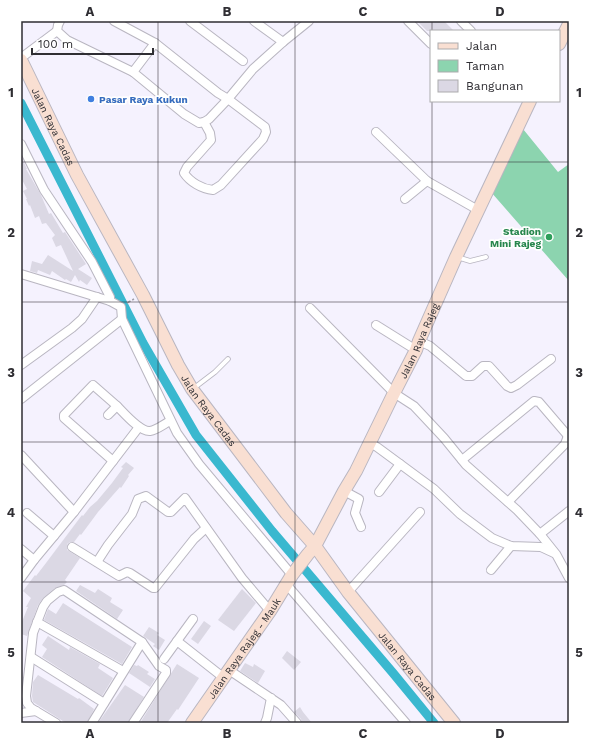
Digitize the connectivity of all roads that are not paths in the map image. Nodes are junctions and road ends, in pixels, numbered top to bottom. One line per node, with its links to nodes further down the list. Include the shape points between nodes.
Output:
1 (60, 21): 10 (street)
2 (114, 21): 13 (street)
3 (190, 21): 16 (street)
4 (254, 21): 11 (street)
5 (309, 21): 11 (street)
6 (408, 21): 14 (street)
7 (461, 21): 9 (street)
8 (569, 24): 12 (street)
9 (470, 30)
10 (57, 31): 15 (street); 17 (street, via 67,40)
11 (283, 42): 18 (street, via 253,69)
12 (560, 42)
13 (155, 43): 17 (street); 18 (street)
14 (430, 43)
15 (21, 59): 38 (street, Jalan Raya Cadas, via 77,175)
16 (243, 61)
17 (133, 72): 20 (street, via 184,114 199,123)
18 (228, 99): 20 (street); 20 (street, via 265,127 266,132 258,146 214,190 202,188 184,173 211,140)
19 (530, 102): 25 (street, Jalan Raya Rajeg)
20 (204, 122)
21 (376, 132): 23 (street)
22 (21, 144): 30 (street, via 44,190)
23 (427, 181): 24 (street); 25 (street)
24 (404, 199)
25 (478, 210): 26 (street, Jalan Raya Rajeg)
26 (456, 257): 27 (lane, via 470,261); 34 (street, Jalan Raya Rajeg)
27 (486, 257)
28 (21, 274): 29 (street)
29 (97, 297): 30 (street); 37 (street, via 82,319 72,328)
30 (116, 303): 32 (street)
31 (310, 308): 39 (street)
32 (122, 319): 40 (street); 43 (street)
33 (376, 325): 34 (street)
34 (418, 346): 36 (street, via 430,346 466,376 472,376 483,366 489,366 511,388); 39 (street, Jalan Raya Rajeg)
35 (228, 359): 38 (lane)
36 (551, 359)
37 (21, 365)
38 (192, 389): 65 (street, Jalan Raya Cadas)
39 (394, 393): 46 (street, Jalan Raya Rajeg); 48 (street, via 414,406)
40 (21, 399)
41 (117, 406): 42 (street); 44 (street); 49 (street, via 92,385 64,415 64,418)
42 (108, 415)
43 (170, 421): 44 (street, via 151,431); 70 (street, via 199,464)
44 (139, 427): 49 (street)
45 (569, 436): 48 (street, via 539,402 534,401); 53 (street, via 565,444)
46 (369, 443): 50 (street); 51 (street, Jalan Raya Rajeg)
47 (21, 455): 55 (street)
48 (462, 460): 53 (street)
49 (113, 461): 55 (street)
50 (400, 464): 52 (street); 62 (street, via 492,538)
51 (344, 490): 58 (street, via 359,499 355,513); 65 (street, Jalan Raya Rajeg)
52 (379, 492)
53 (508, 502): 60 (street)
54 (569, 511): 60 (street)
55 (74, 512): 61 (street)
56 (420, 512): 73 (street)
57 (27, 513): 61 (street)
58 (361, 527)
59 (206, 528): 68 (street, via 194,539 155,588 130,573 126,572 119,576); 68 (street, via 185,498 172,512 168,512 146,496 142,496); 74 (street, via 242,578)
60 (540, 534): 66 (street)
61 (54, 536): 67 (street)
62 (511, 546): 66 (street, via 541,546); 69 (street)
63 (72, 547): 68 (street)
64 (21, 549): 67 (street)
65 (312, 550): 70 (street, Jalan Raya Rajeg); 73 (street, Jalan Raya Cadas)
66 (556, 554): 72 (street)
67 (34, 560): 71 (street)
68 (97, 562)
69 (491, 570)
70 (291, 577): 74 (street, Jalan Raya Rajeg - Mauk); 93 (street)
71 (21, 578)
72 (569, 578)
73 (348, 592): 94 (street, Jalan Raya Cadas)
74 (270, 610): 82 (street, Jalan Raya Rajeg - Mauk)
75 (193, 619): 77 (street)
76 (37, 622): 78 (street, via 47,601 64,590); 79 (street, via 32,635); 81 (street)
77 (177, 641): 80 (street); 82 (street)
78 (142, 642): 81 (street); 89 (street, via 166,672)
79 (31, 657): 84 (street); 85 (street, via 26,696 29,706)
80 (164, 659)
81 (123, 671): 84 (street)
82 (226, 674): 83 (street); 90 (street, Jalan Raya Rajeg - Mauk)
83 (271, 698): 91 (street); 92 (street, via 281,705)
84 (104, 703): 88 (street)
85 (36, 711): 86 (street); 87 (street)
86 (21, 713)
87 (53, 722)
88 (92, 723)
89 (133, 723)
90 (192, 723)
91 (265, 723)
92 (296, 723)
93 (406, 723)
94 (454, 723)

